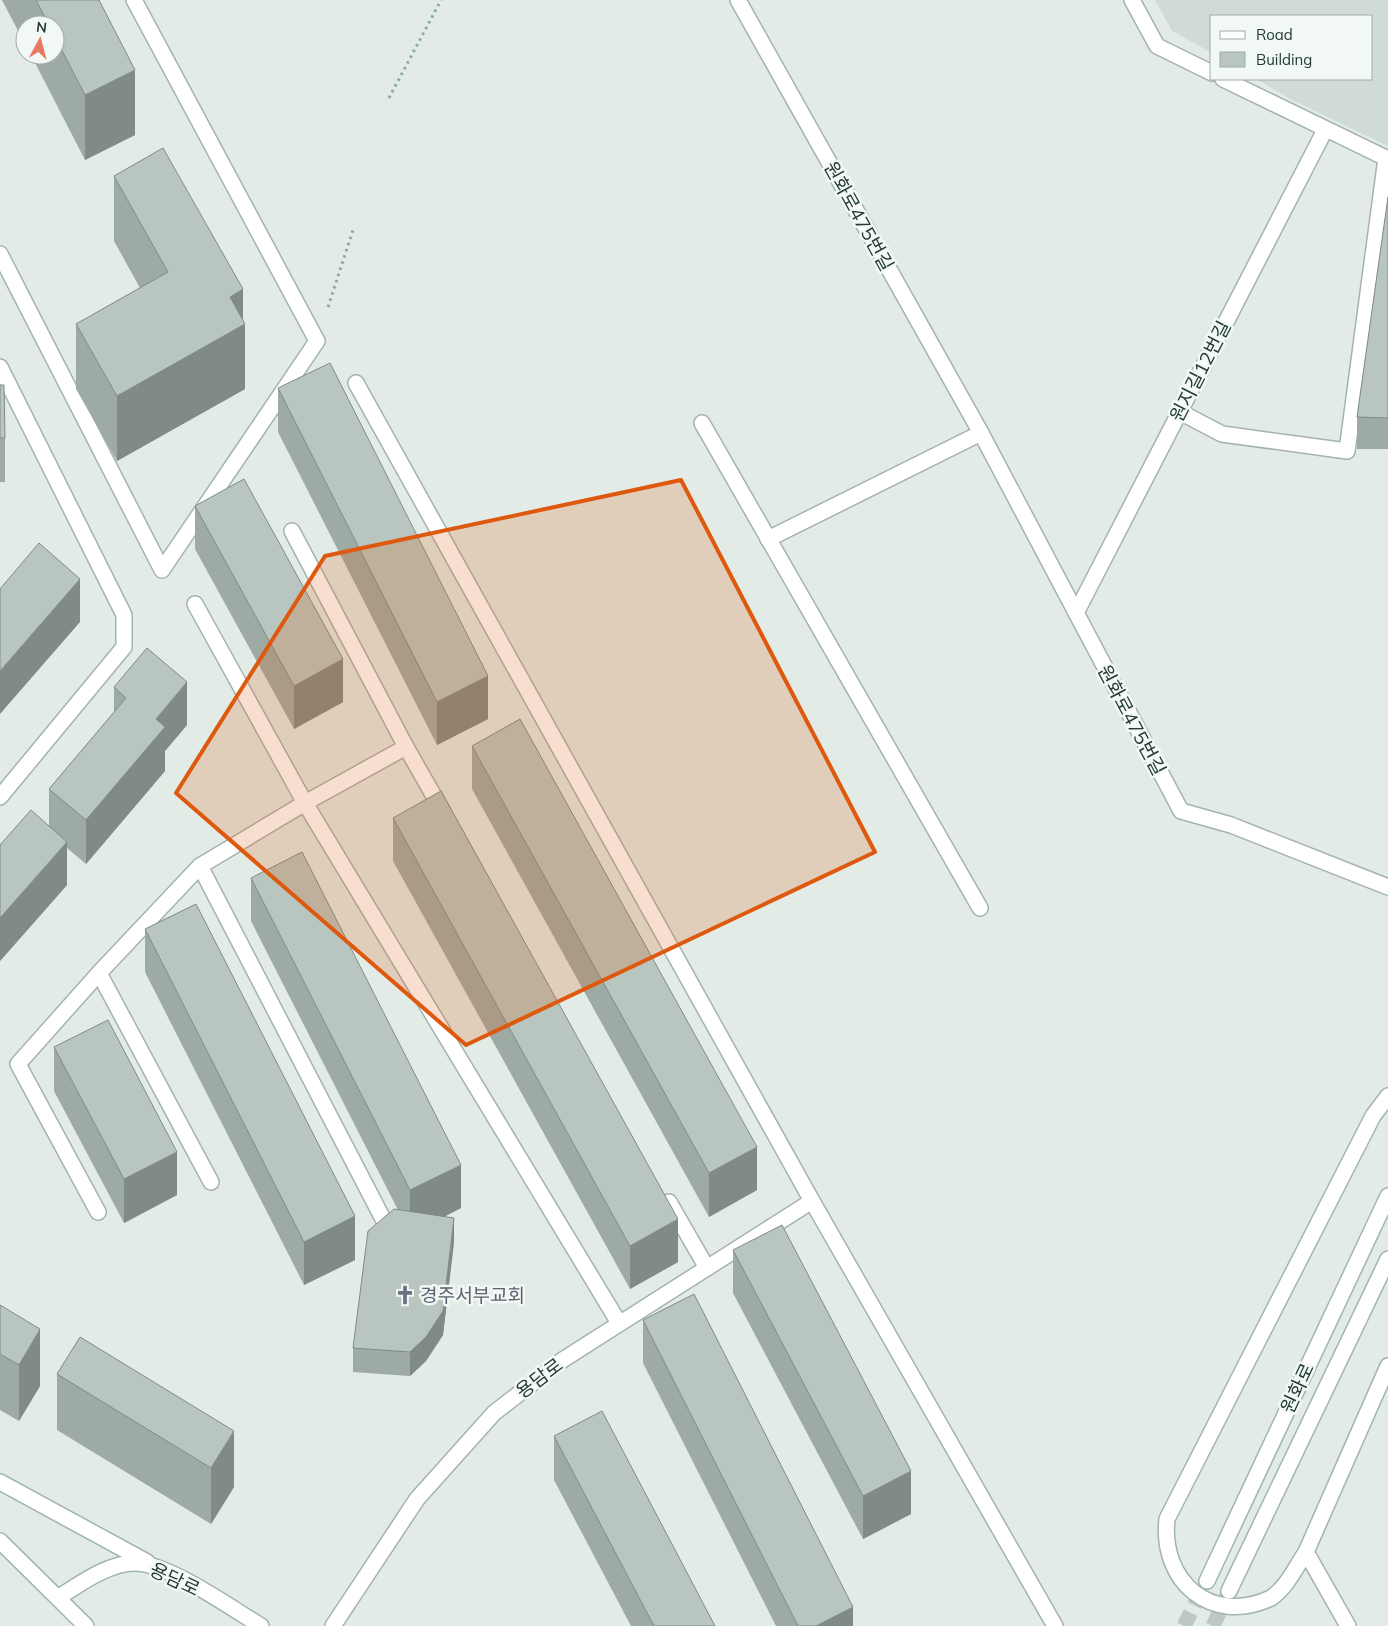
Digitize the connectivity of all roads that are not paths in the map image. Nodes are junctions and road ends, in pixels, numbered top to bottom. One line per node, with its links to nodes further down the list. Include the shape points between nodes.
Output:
1 (134, 0): 8 (street, via 317,341 162,570)
2 (738, 0): 13 (street, 원화로475번길)
3 (1132, 0): 4 (street, via 1157,46)
4 (1210, 72)
5 (1225, 80): 6 (street)
6 (1325, 130): 7 (street); 11 (street, 원지길12번길)
7 (1387, 159): 11 (street, via 1347,451 1222,434)
8 (0, 254)
9 (0, 367): 19 (street, via 124,615 124,647)
10 (356, 383): 30 (street)
11 (1180, 412): 17 (street, 원지길12번길)
12 (702, 423): 15 (street)
13 (981, 433): 15 (street); 17 (street, 원화로475번길)
14 (292, 531): 18 (street)
15 (768, 539): 24 (street)
16 (195, 604): 20 (street)
17 (1076, 613): 23 (street, 원화로475번길, via 1181,811 1231,825)
18 (406, 747): 20 (street); 21 (street)
19 (0, 797)
20 (305, 803): 22 (street); 35 (street)
21 (450, 824)
22 (200, 866): 25 (street); 32 (street)
23 (1388, 887)
24 (980, 908)
25 (99, 973): 27 (street); 31 (street, via 18,1064)
26 (1388, 1096): 39 (street, via 1373,1116 1167,1519 1165,1536 1173,1570 1192,1596 1216,1610 1236,1612 1272,1597)
27 (211, 1182)
28 (662, 1191): 34 (street)
29 (1388, 1196): 41 (street, 원화로)
30 (812, 1201): 34 (street, 용담로); 47 (street)
31 (98, 1212)
32 (384, 1219)
33 (1388, 1259): 42 (street, 원화로)
34 (706, 1268): 35 (street, 용담로)
35 (619, 1323): 46 (street, 용담로, via 561,1361 494,1412 418,1499)
36 (1388, 1366): 39 (street)
37 (0, 1482): 40 (street)
38 (0, 1542): 43 (street)
39 (1306, 1552): 48 (street)
40 (154, 1566): 43 (street, 용담로, via 134,1563 111,1568); 45 (street, 용담로)
41 (1207, 1581)
42 (1229, 1591)
43 (59, 1597): 44 (street)
44 (86, 1626)
45 (260, 1626)
46 (333, 1626)
47 (1055, 1626)
48 (1348, 1626)

